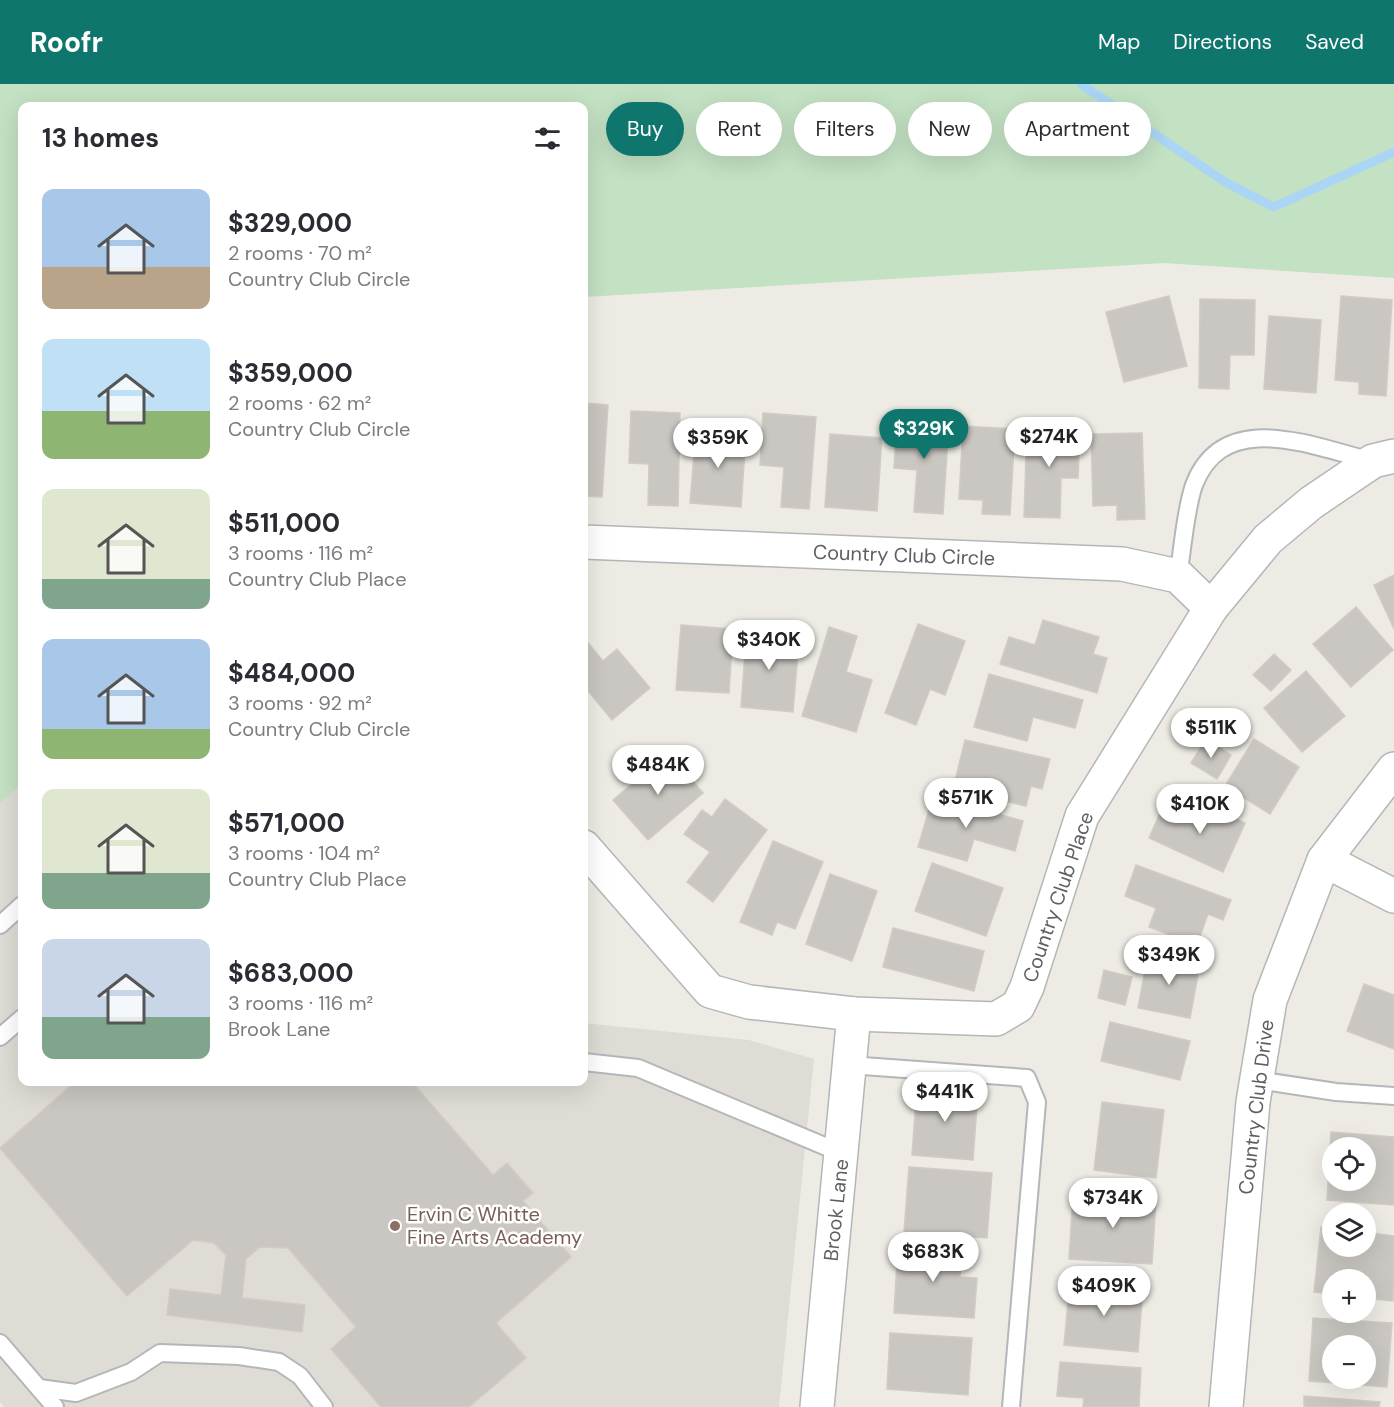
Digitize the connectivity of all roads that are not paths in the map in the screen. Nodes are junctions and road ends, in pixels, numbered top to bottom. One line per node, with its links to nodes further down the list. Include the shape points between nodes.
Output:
1 (1383, 459): 3 (lane, via 1272,437 1247,438 1220,448 1204,466 1194,486); 4 (street, Country Club Place, via 1339,482 1268,539)
2 (588, 542): 3 (street, Country Club Circle, via 1122,564)
3 (1178, 576): 4 (street)
4 (1211, 608): 11 (street, Country Club Place, via 1082,816 1018,1006 996,1019)
5 (1394, 769): 7 (street, Country Club Drive)
6 (588, 852): 11 (street, via 710,991 749,1002)
7 (1324, 860): 8 (street); 16 (street, Country Club Drive, via 1270,1000)
8 (1394, 896)
9 (18, 909): 10 (lane)
10 (0, 926)
11 (855, 1014): 15 (street, Brook Lane)
12 (18, 1021): 13 (lane)
13 (0, 1037)
14 (588, 1062): 18 (lane, via 638,1068)
15 (849, 1065): 18 (street, Brook Lane); 24 (lane, via 1027,1078 1037,1102)
16 (1257, 1080): 17 (lane); 25 (street, Country Club Drive)
17 (1394, 1096)
18 (841, 1153): 23 (street, Brook Lane)
19 (0, 1343): 20 (lane)
20 (39, 1388): 21 (lane); 22 (lane, via 76,1393 131,1372 160,1353 239,1356 279,1362 300,1376)
21 (55, 1407)
22 (324, 1407)
23 (817, 1407)
24 (1011, 1407)
25 (1226, 1407)

